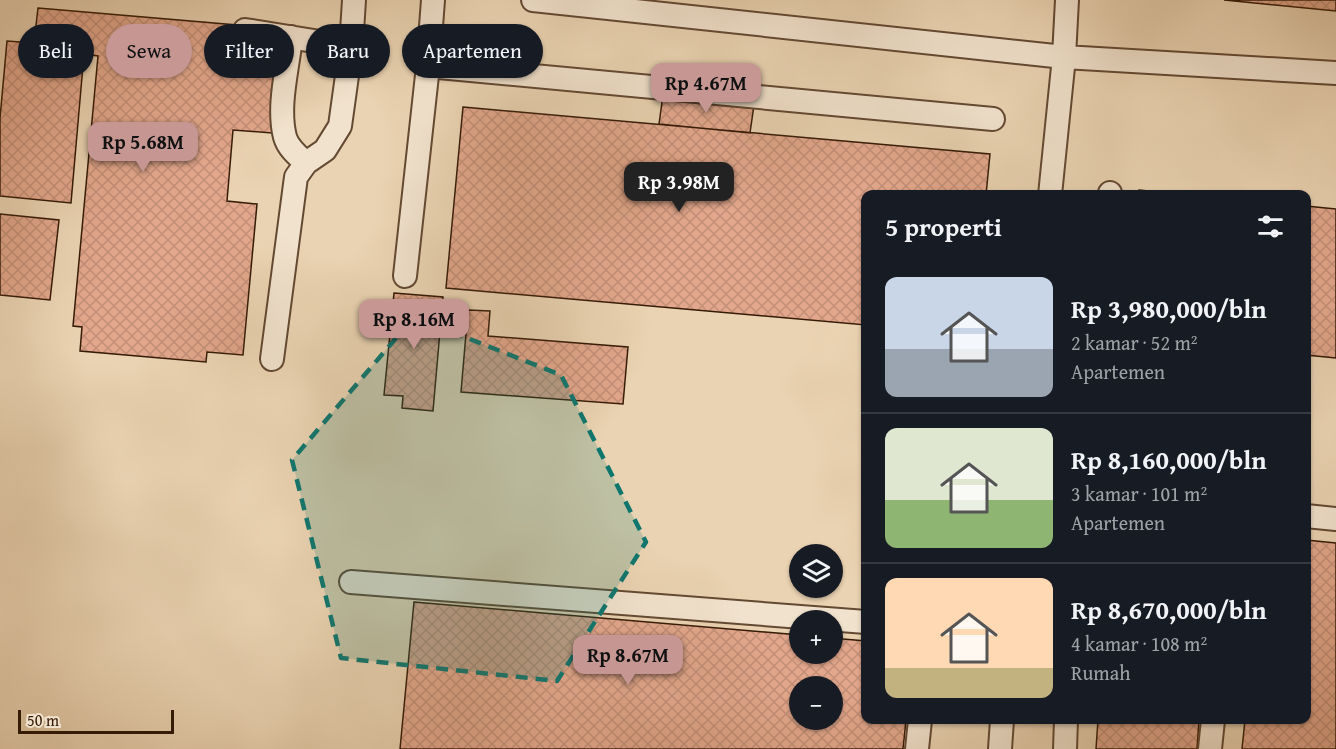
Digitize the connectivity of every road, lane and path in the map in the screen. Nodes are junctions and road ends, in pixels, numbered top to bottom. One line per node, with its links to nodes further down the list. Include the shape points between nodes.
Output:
1 (354, 0): 5 (street)
2 (433, 0): 6 (street)
3 (533, 0): 7 (street)
4 (1067, 0): 7 (street)
5 (352, 24)
6 (431, 24)
7 (1064, 57): 8 (street); 15 (street)
8 (1336, 73)
9 (543, 77): 13 (street)
10 (286, 78): 14 (street, via 285,138)
11 (346, 78): 14 (street, via 339,126 325,150)
12 (427, 78): 16 (street)
13 (993, 119)
14 (306, 163): 17 (street, via 296,177)
15 (1051, 190)
16 (405, 276)
17 (272, 359)
18 (1311, 516): 19 (street)
19 (1336, 519)
20 (351, 582): 21 (street)
21 (861, 622)
22 (920, 724): 26 (street)
23 (1002, 724): 27 (street)
24 (1066, 724): 28 (street)
25 (1213, 724): 29 (street)
26 (917, 749)
27 (1000, 749)
28 (1065, 749)
29 (1210, 749)

